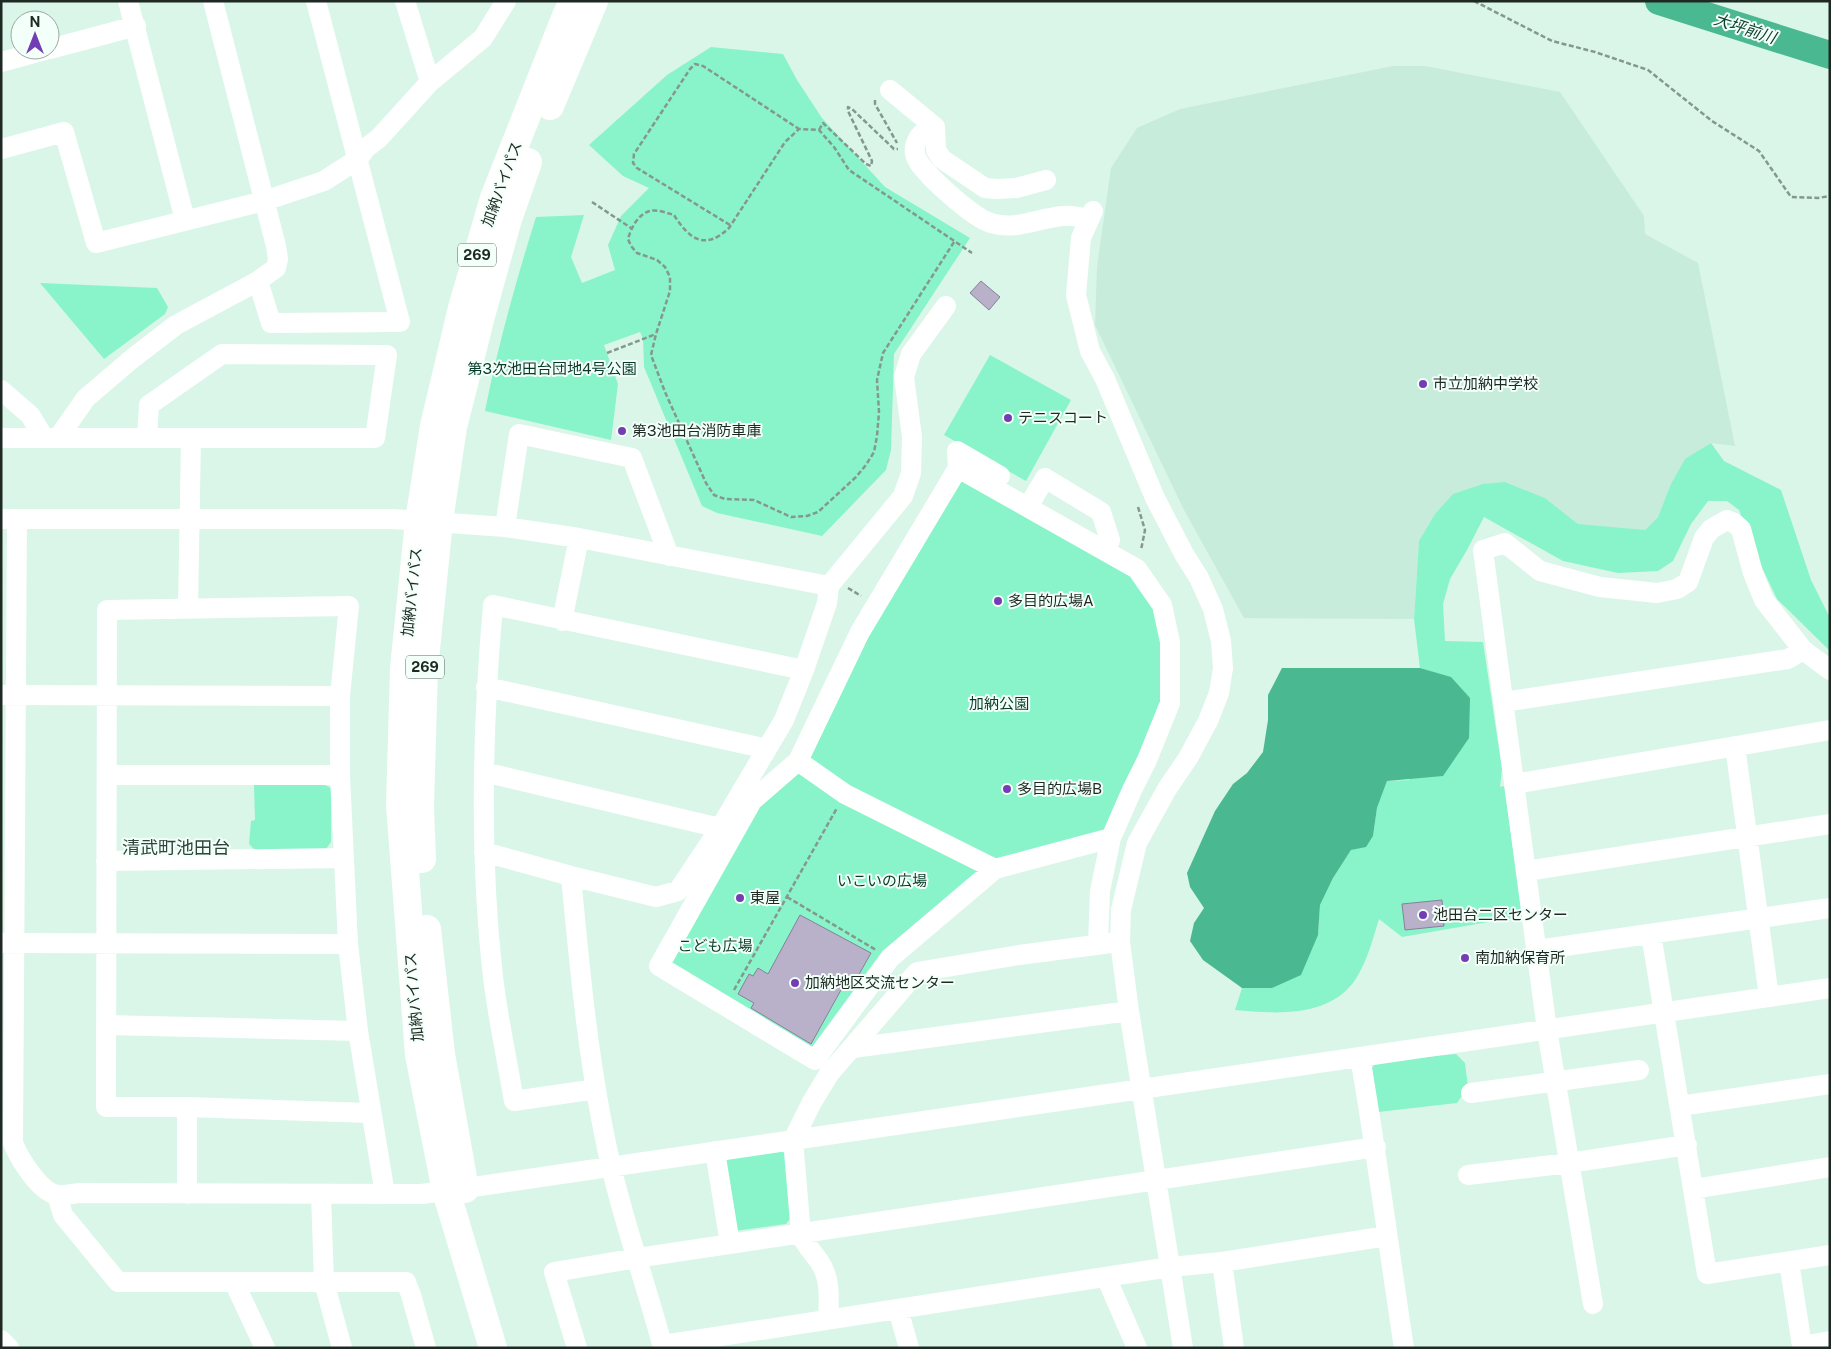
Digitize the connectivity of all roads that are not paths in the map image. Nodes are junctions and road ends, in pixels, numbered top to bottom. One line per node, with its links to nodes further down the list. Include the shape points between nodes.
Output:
1 (128, 1): 8 (street)
2 (213, 1): 16 (street)
3 (316, 1): 14 (street)
4 (406, 1): 10 (street)
5 (506, 1): 10 (street, via 483,38)
6 (573, 1): 28 (highway, 加納バイパス / 269, via 494,198 462,308 434,426)
7 (594, 1): 28 (highway, 加納バイパス / 269, via 534,143 508,219)
8 (136, 26): 9 (street); 17 (street)
9 (60, 46)
10 (430, 82): 14 (street)
11 (885, 95): 12 (street, via 935,127)
12 (935, 135): 15 (street, via 936,150 942,159 985,188 1016,188); 65 (street, via 925,131 919,135 914,144 917,160 967,209 990,223 1016,226 1063,216 1091,215 1081,238 1076,295 1090,351 1113,396 1154,498 1199,578 1213,609 1221,641 1223,668 1219,693 1208,720 1137,843 1121,910)
13 (1, 149): 17 (street, via 64,132 96,243)
14 (358, 158): 16 (street, via 324,181); 18 (street, via 400,322 271,323)
15 (1046, 180)
16 (264, 201): 17 (street); 18 (street, via 278,259 276,268)
17 (185, 220)
18 (258, 281): 22 (street, via 176,325 86,398)
19 (946, 306): 33 (street, via 910,354 904,377 912,438 910,473 903,496)
20 (1, 390): 22 (street)
21 (1, 438): 22 (street)
22 (51, 438): 23 (street)
23 (147, 438): 24 (street); 24 (street, via 149,405 222,354 387,355 375,438)
24 (191, 438): 27 (street)
25 (1026, 499): 31 (street); 31 (street, via 1046,478 1101,512 1110,540); 47 (street, via 972,470 860,632)
26 (9, 519): 27 (street); 40 (street)
27 (189, 520): 28 (street); 34 (street)
28 (429, 521): 29 (street); 98 (highway, 加納バイパス / 269, via 404,668 400,804 419,1055)
29 (505, 527): 30 (street); 32 (street, via 519,434 632,458)
30 (579, 538): 32 (street); 35 (street)
31 (1104, 550): 55 (street, via 1137,569 1162,605 1170,642 1170,703)
32 (669, 556): 33 (street)
33 (832, 582): 37 (street)
34 (188, 608): 41 (street, via 107,610); 42 (street, via 349,606)
35 (562, 621): 37 (street); 39 (street, via 493,605)
36 (1803, 650): 38 (street); 43 (street, via 1788,659); 43 (street, via 1764,600 1741,529 1727,520 1711,529 1704,538 1688,582 1677,589 1657,593 1600,587 1540,572 1505,543 1484,550)
37 (804, 670): 46 (street, via 784,720)
38 (1830, 670)
39 (486, 687): 46 (street); 48 (street)
40 (8, 695): 41 (street); 66 (street)
41 (107, 696): 42 (street); 50 (street)
42 (340, 696): 49 (street)
43 (1504, 702): 51 (street)
44 (1830, 730): 45 (street)
45 (1735, 746): 51 (street); 54 (street)
46 (767, 749): 53 (street)
47 (798, 761): 59 (street, via 845,794); 59 (street, via 752,801 659,966 815,1060 890,958)
48 (484, 772): 53 (street); 56 (street)
49 (340, 775): 50 (street); 57 (street)
50 (106, 776): 58 (street)
51 (1514, 784): 60 (street)
52 (1830, 824): 54 (street)
53 (720, 828): 61 (street, via 678,891 656,897)
54 (1747, 837): 60 (street); 63 (street)
55 (1111, 838): 59 (street); 69 (street, via 1100,891)
56 (484, 852): 61 (street); 83 (street, via 493,978 514,1100)
57 (343, 858): 58 (street); 68 (street)
58 (106, 861): 67 (street)
59 (995, 869)
60 (1526, 871): 70 (street)
61 (571, 876): 83 (street)
62 (1830, 908): 63 (street)
63 (1758, 918): 64 (street); 72 (street)
64 (1651, 934): 70 (street); 74 (street)
65 (1120, 942): 69 (street); 73 (street)
66 (8, 943): 67 (street); 103 (street, via 13,1142 18,1156 43,1188)
67 (106, 944): 68 (street); 75 (street)
68 (348, 944): 76 (street)
69 (1098, 944): 78 (street, via 916,972)
70 (1537, 950): 77 (street)
71 (1830, 988): 72 (street)
72 (1769, 997): 74 (street)
73 (1129, 1011): 78 (street); 84 (street)
74 (1664, 1012): 77 (street); 86 (street)
75 (106, 1025): 76 (street); 87 (street, via 106,1107)
76 (358, 1030): 88 (street)
77 (1547, 1030): 79 (street); 81 (street)
78 (853, 1048): 89 (street, via 829,1074)
79 (1360, 1057): 84 (street); 91 (street)
80 (1639, 1070): 81 (street)
81 (1556, 1081): 85 (street); 93 (street)
82 (1830, 1084): 86 (street)
83 (596, 1089): 94 (street)
84 (1143, 1089): 89 (street); 97 (street)
85 (1471, 1093)
86 (1680, 1106): 90 (street)
87 (188, 1107): 88 (street); 100 (street)
88 (371, 1113): 102 (street)
89 (793, 1140): 92 (street); 104 (street)
90 (1687, 1145): 93 (street); 99 (street)
91 (1376, 1147): 97 (street); 105 (street)
92 (715, 1151): 94 (street); 106 (street)
93 (1570, 1163): 96 (street); 115 (street)
94 (611, 1166): 98 (street); 108 (street)
95 (1830, 1167): 99 (street)
96 (1468, 1175)
97 (1156, 1180): 104 (street); 111 (street)
98 (455, 1189): 102 (street, via 421,1194); 125 (highway, 加納バイパス / 269); 126 (highway, 加納バイパス / 269)
99 (1693, 1189): 110 (street, via 1707,1274)
100 (187, 1194): 101 (street); 103 (street)
101 (321, 1194): 102 (street); 114 (street)
102 (385, 1194)
103 (57, 1195): 113 (street, via 63,1215 118,1282)
104 (801, 1234): 106 (street); 117 (street, via 827,1274)
105 (1387, 1236): 109 (street); 132 (street)
106 (730, 1244): 108 (street)
107 (1830, 1255): 110 (street)
108 (637, 1258): 120 (street); 127 (street, via 554,1272)
109 (1222, 1262): 111 (street); 131 (street)
110 (1789, 1262): 119 (street, via 1802,1346)
111 (1170, 1267): 112 (street); 130 (street)
112 (1106, 1276): 116 (street); 129 (street)
113 (234, 1282): 114 (street); 122 (street)
114 (324, 1282): 123 (street); 124 (street, via 406,1282)
115 (1593, 1304)
116 (898, 1309): 117 (street); 128 (street)
117 (828, 1319): 120 (street)
118 (1, 1340): 121 (street)
119 (1830, 1341)
120 (663, 1346)
121 (9, 1348)
122 (265, 1348)
123 (342, 1348)
124 (426, 1348)
125 (493, 1348)
126 (511, 1348)
127 (577, 1348)
128 (909, 1348)
129 (1137, 1348)
130 (1183, 1348)
131 (1234, 1348)
132 (1403, 1348)

